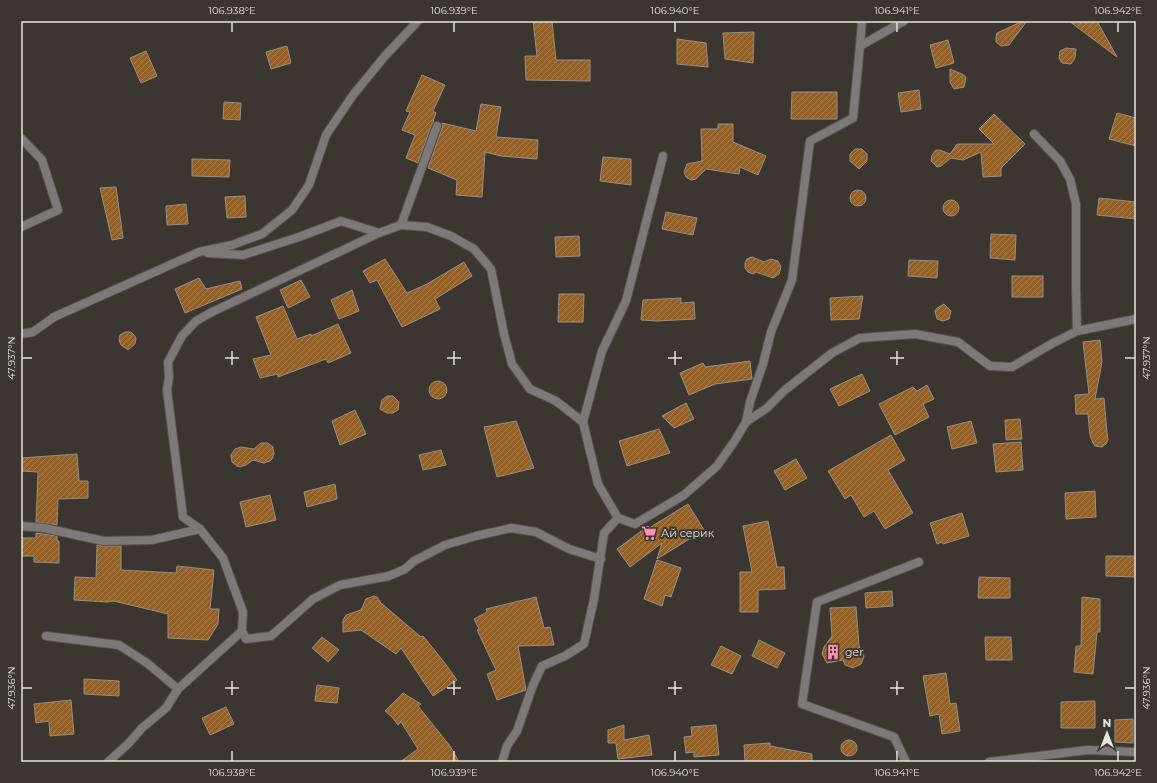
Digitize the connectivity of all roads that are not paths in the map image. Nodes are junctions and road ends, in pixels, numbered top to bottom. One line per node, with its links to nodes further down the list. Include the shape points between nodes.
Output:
1 (418, 21): 12 (street, via 353,95 326,135 308,185 292,210 262,234 232,245)
2 (862, 21): 4 (street)
3 (904, 21): 4 (street)
4 (860, 46): 17 (street, via 853,118 810,141 792,280 771,332)
5 (437, 126): 9 (street)
6 (1034, 134): 14 (street, via 1060,161 1070,179 1076,204)
7 (21, 138): 10 (street, via 42,160 58,210)
8 (663, 156): 16 (street, via 626,301 602,351)
9 (401, 225): 11 (street); 16 (street, via 427,227 451,236 474,249 492,269 512,364 530,389 556,401)
10 (21, 227)
11 (379, 233): 12 (street, via 341,220 243,256); 20 (street, via 212,312 196,321 182,336 168,362 167,390 183,517)
12 (199, 252): 15 (street, via 54,317 33,332)
13 (1136, 319): 14 (street)
14 (1077, 331): 17 (street, via 1012,367 990,366 958,342 915,334 860,338 832,353 785,390 767,408)
15 (21, 334)
16 (582, 422): 18 (street, via 598,484)
17 (746, 422): 18 (street, via 716,466 684,495 636,524)
18 (618, 518): 21 (street, via 604,533)
19 (21, 526): 20 (street, via 44,528 104,541 152,540)
20 (200, 529): 23 (street, via 223,558 243,612)
21 (601, 559): 23 (street, via 569,549 536,532 511,528 444,545 389,576 340,585 313,599 271,636 246,639); 28 (street, via 584,644 542,666 517,732 507,746)
22 (918, 562): 29 (street, via 817,602 802,704 894,737)
23 (242, 631): 25 (street)
24 (46, 636): 25 (street, via 119,645 147,663)
25 (178, 689): 27 (street, via 166,708)
26 (1136, 752): 30 (street, via 1088,750)
27 (108, 762)
28 (502, 762)
29 (906, 762)
30 (989, 762)

